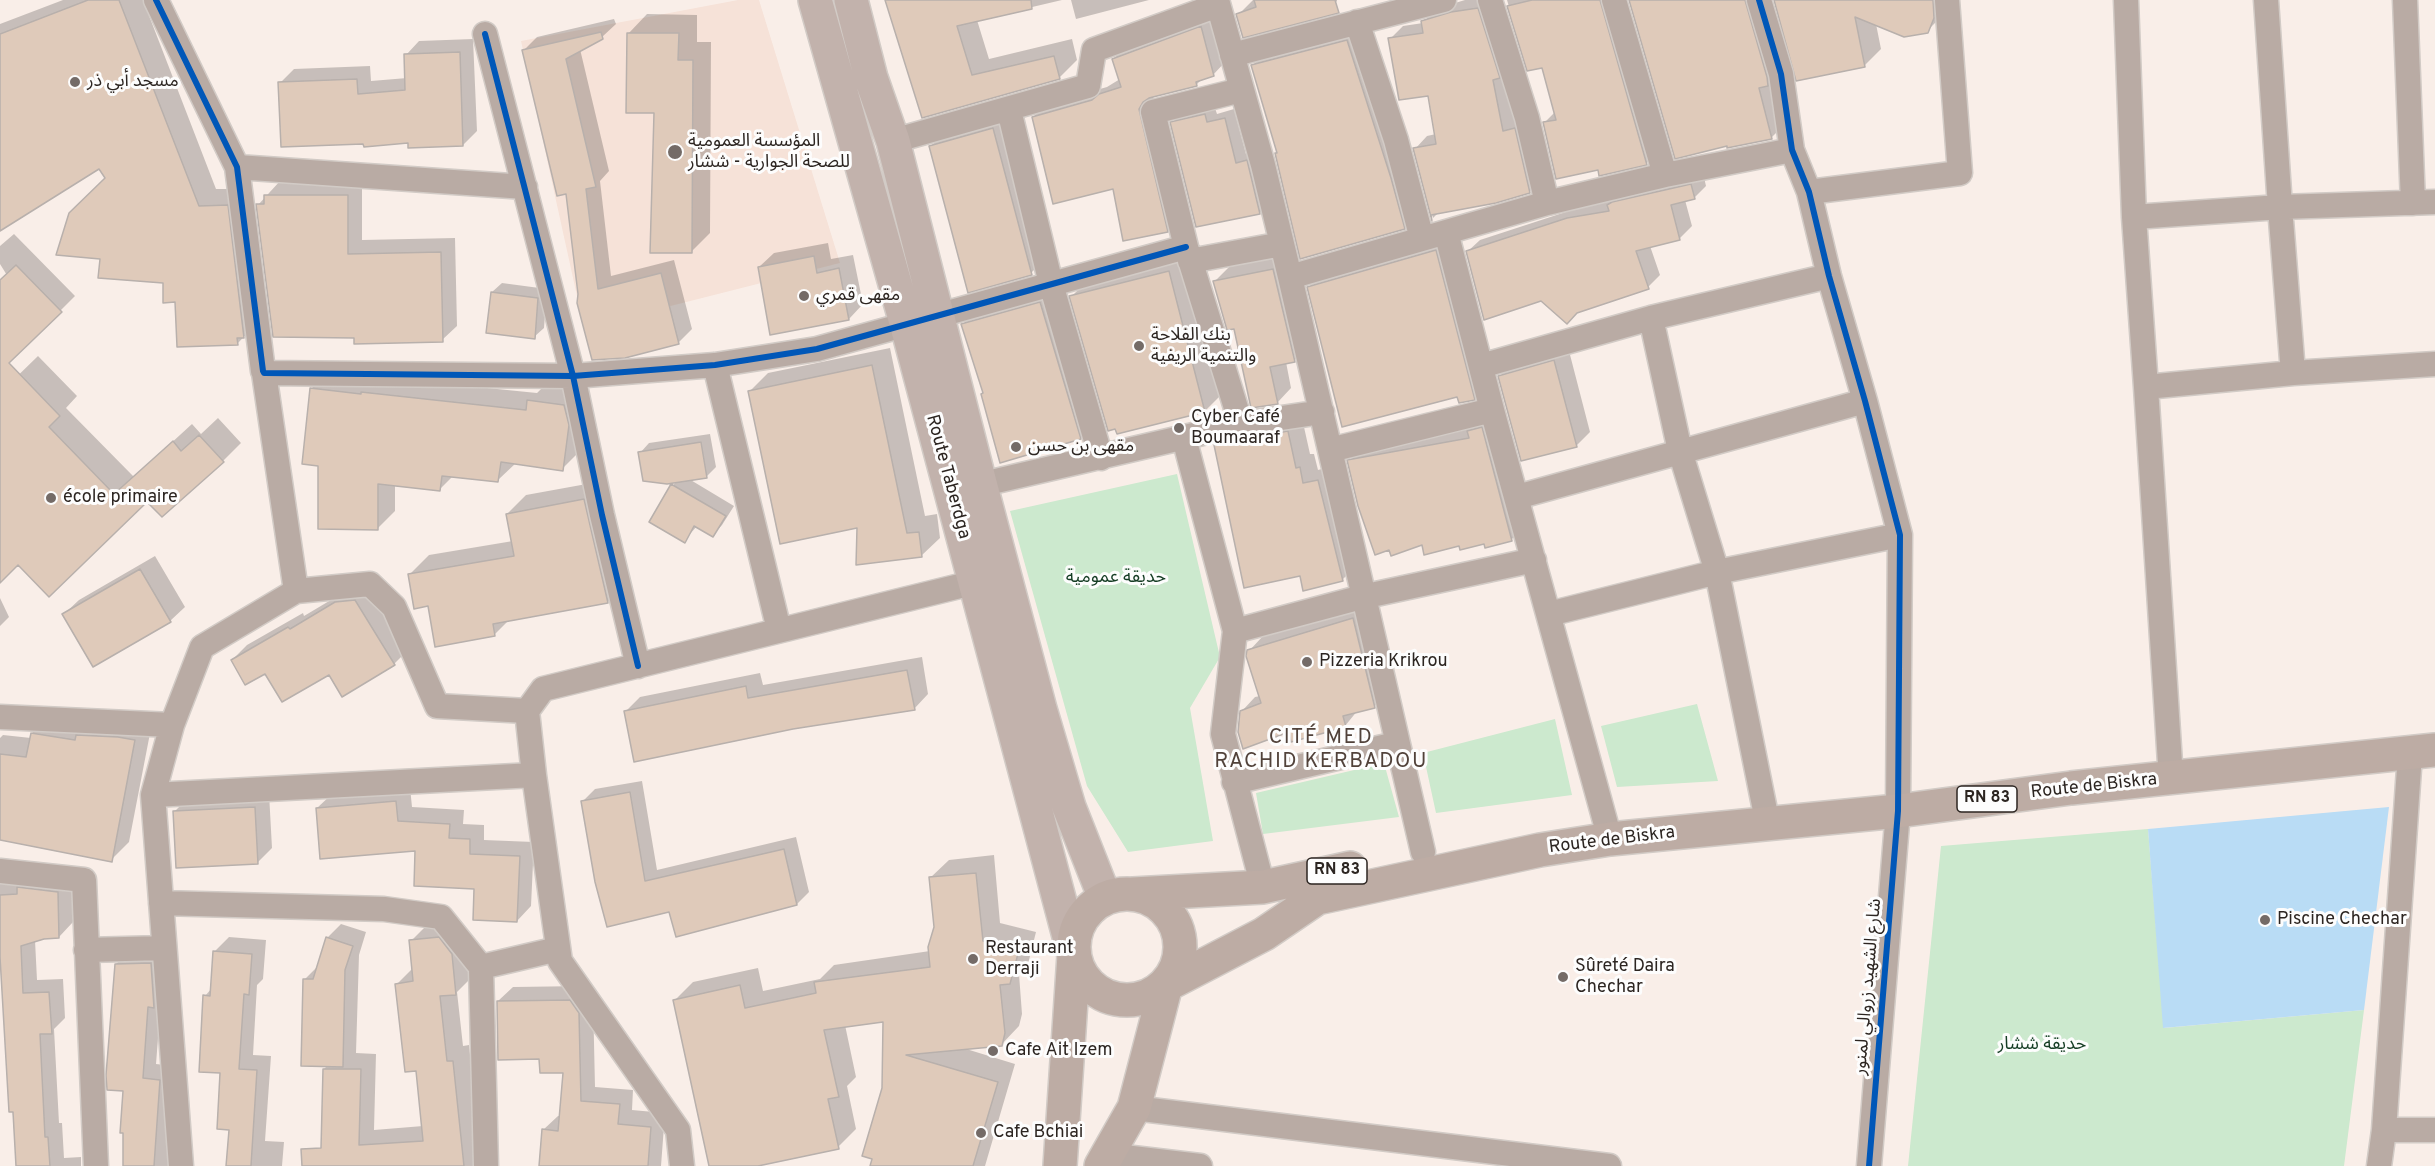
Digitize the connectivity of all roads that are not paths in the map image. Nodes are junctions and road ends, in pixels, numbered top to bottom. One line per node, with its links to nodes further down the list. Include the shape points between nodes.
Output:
1 (815, 0): 17 (main road, Route Taberdga)
2 (851, 0): 16 (main road, Route Taberdga)
3 (1444, 0): 13 (street)
4 (1490, 0): 27 (street, via 1527,118)
5 (1614, 0): 23 (street)
6 (1759, 0): 21 (street, شارع الشهيد زروالي لمنور, via 1781,74)
7 (1947, 0): 25 (street, via 1960,173)
8 (2126, 0): 29 (street)
9 (2266, 0): 28 (street)
10 (2405, 0): 26 (street)
11 (153, 1): 22 (street)
12 (1217, 2): 15 (street); 19 (street, via 1094,50 1088,86)
13 (1357, 22): 15 (street); 31 (street, via 1396,140)
14 (485, 34): 24 (street)
15 (1232, 55): 18 (street)
16 (872, 78): 17 (main road); 20 (main road, Route Taberdga)
17 (838, 86): 39 (main road, Route Taberdga)
18 (1241, 90): 32 (street); 33 (street, via 1153,112)
19 (1009, 110): 20 (street); 36 (street)
20 (893, 141): 37 (main road, Route Taberdga)
21 (1792, 150): 23 (street); 25 (street, شارع الشهيد زروالي لمنور)
22 (237, 167): 24 (street); 43 (street)
23 (1665, 175): 27 (street)
24 (525, 187): 45 (street)
25 (1809, 192): 34 (street, شارع الشهيد زروالي لمنور)
26 (2424, 202): 28 (street)
27 (1547, 203): 30 (street)
28 (2280, 207): 29 (street); 44 (street)
29 (2134, 216): 46 (street)
30 (1446, 232): 31 (street); 42 (street)
31 (1422, 239): 35 (street)
32 (1282, 244): 33 (street); 35 (street)
33 (1188, 254): 36 (street); 50 (street)
34 (1828, 276): 38 (street); 47 (street, شارع الشهيد زروالي لمنور)
35 (1290, 277): 49 (street)
36 (1051, 284): 37 (street); 54 (street)
37 (939, 316): 39 (street); 55 (main road, Route Taberdga)
38 (1651, 318): 42 (street); 53 (street)
39 (907, 326): 41 (street, via 817,349); 55 (main road, Route Taberdga)
40 (2435, 364): 44 (street)
41 (715, 365): 45 (street); 64 (street)
42 (1481, 366): 48 (street)
43 (264, 373): 45 (street); 61 (street)
44 (2293, 373): 46 (street)
45 (573, 376): 66 (street)
46 (2146, 387): 73 (street)
47 (1865, 401): 53 (street); 57 (street, شارع الشهيد زروالي لمنور)
48 (1492, 410): 52 (street); 56 (street)
49 (1322, 412): 50 (street); 52 (street)
50 (1241, 424): 51 (street)
51 (1184, 438): 54 (street); 65 (street)
52 (1330, 450): 62 (street)
53 (1680, 451): 56 (street); 59 (street)
54 (1101, 458): 55 (street)
55 (965, 488): 60 (main road, Route Taberdga); 83 (main road, Route Taberdga, via 1069,807)
56 (1517, 497): 58 (street)
57 (1900, 535): 59 (street); 76 (street, شارع الشهيد زروالي لمنور)
58 (1534, 560): 62 (street); 63 (street)
59 (1717, 572): 63 (street); 77 (street)
60 (976, 582): 64 (street); 88 (main road, Route Taberdga)
61 (296, 591): 67 (street, via 370,584 394,607 437,706); 69 (street, via 202,647)
62 (1362, 597): 65 (street); 70 (street)
63 (1549, 614): 78 (street)
64 (779, 630): 66 (street)
65 (1235, 631): 74 (street, via 1223,734)
66 (638, 666): 67 (street, via 543,689)
67 (527, 711): 72 (street)
68 (0, 717): 69 (street)
69 (172, 725): 75 (street)
70 (1396, 744): 74 (street); 80 (street)
71 (2422, 752): 73 (main road, Route de Biskra / RN 83); 92 (street)
72 (534, 775): 75 (street); 87 (street)
73 (2171, 779): 76 (main road, Route de Biskra / RN 83)
74 (1234, 782): 82 (street)
75 (153, 795): 84 (street)
76 (1898, 811): 77 (main road, Route de Biskra / RN 83); 102 (street, شارع الشهيد زروالي لمنور)
77 (1768, 825): 78 (main road, Route de Biskra / RN 83)
78 (1610, 839): 79 (main road, Route de Biskra / RN 83)
79 (1539, 850): 80 (main road, RN 83); 90 (main road, RN 83, via 1317,898 1264,934)
80 (1423, 852): 82 (main road, RN 83)
81 (0, 871): 86 (street, via 84,880)
82 (1263, 887): 83 (main road, RN 83)
83 (1119, 896): 88 (main road, via 1093,906 1080,922); 90 (main road, via 1150,898 1174,921 1181,954)
84 (161, 903): 85 (street); 89 (street, via 384,909 441,917)
85 (164, 948): 86 (street); 96 (street)
86 (86, 950): 95 (street)
87 (558, 950): 89 (street); 98 (street, via 560,961 678,1130)
88 (1074, 955): 90 (main road, via 1090,986 1119,1001 1152,995); 99 (main road)
89 (481, 967): 97 (street)
90 (1166, 985): 91 (main road)
91 (1134, 1108): 94 (main road); 101 (street)
92 (2384, 1130): 93 (street); 103 (street)
93 (2435, 1130)
94 (1104, 1161): 100 (street)
95 (96, 1166)
96 (181, 1166)
97 (486, 1166)
98 (682, 1166)
99 (1060, 1166)
100 (1200, 1166)
101 (1609, 1166)
102 (1869, 1166)
103 (2379, 1166)

